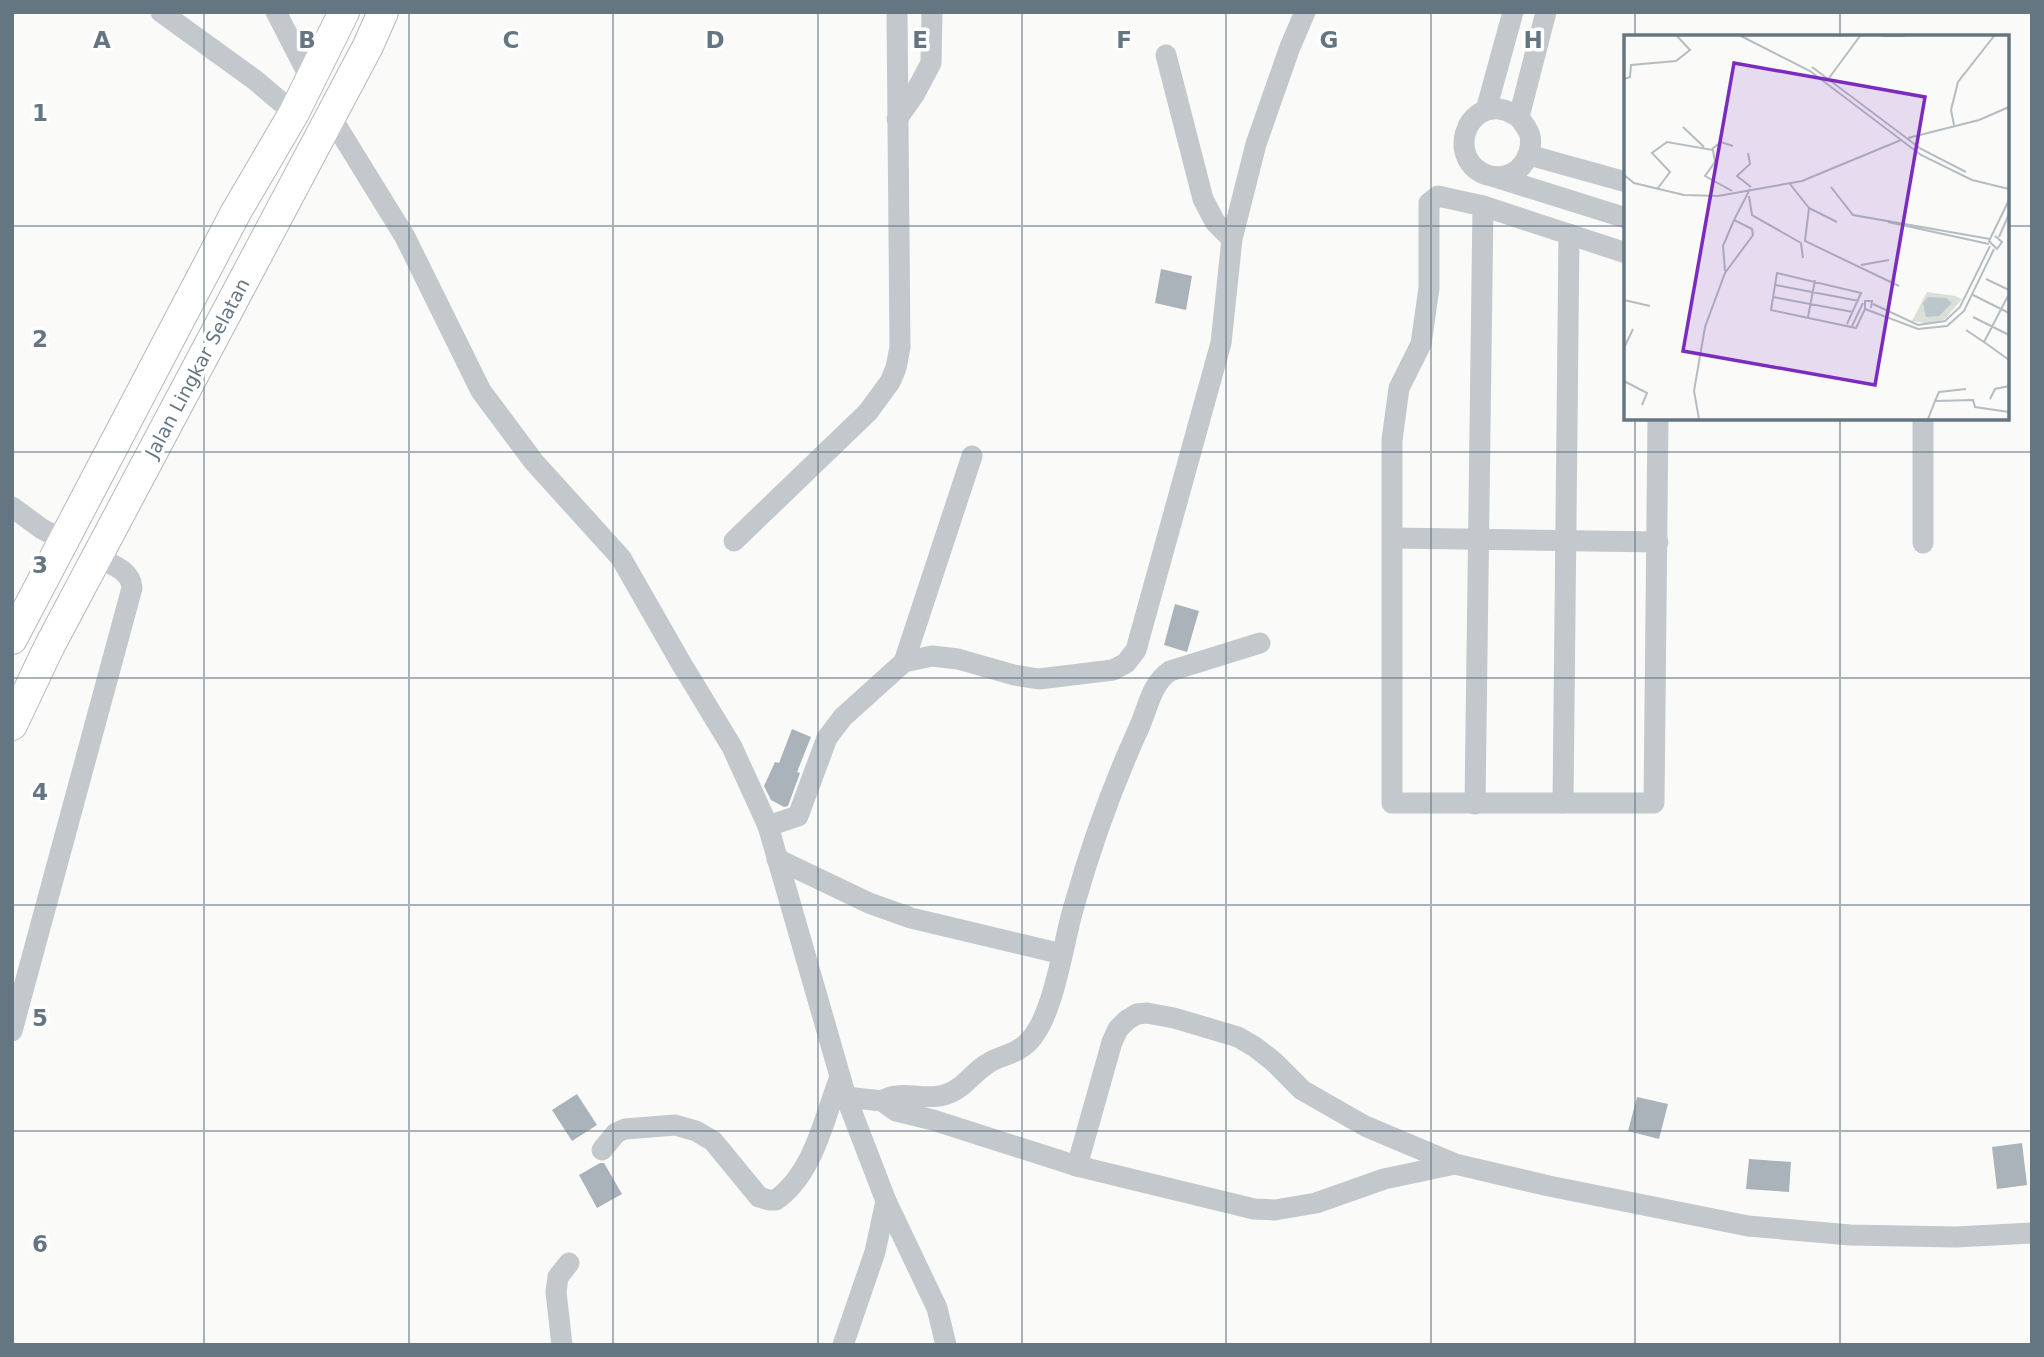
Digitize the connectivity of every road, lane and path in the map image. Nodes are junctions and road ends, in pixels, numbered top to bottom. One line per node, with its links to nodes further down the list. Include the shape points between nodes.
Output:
1 (161, 12): 13 (street)
2 (276, 12): 11 (street)
3 (344, 12): 11 (highway, Jalan Lingkar Selatan)
4 (383, 12): 14 (highway, Jalan Lingkar Selatan)
5 (897, 12): 16 (street)
6 (932, 12): 16 (street, via 931,63)
7 (1305, 12): 23 (street, via 1256,144)
8 (1513, 12): 12 (street)
9 (1546, 12): 15 (street)
10 (1166, 55): 23 (street, via 1203,199 1215,222)
11 (311, 80): 13 (highway, Jalan Lingkar Selatan)
12 (1486, 110): 15 (street, via 1504,109); 18 (street, via 1471,121 1463,138 1465,157 1477,171)
13 (294, 113): 25 (highway, Jalan Lingkar Selatan)
14 (331, 117): 26 (highway, Jalan Lingkar Selatan); 45 (street, via 405,237 481,391 534,462 621,558 732,747)
15 (1519, 117): 17 (street, via 1530,134)
16 (897, 119): 35 (street, via 897,368 868,412)
17 (1529, 155): 18 (street, via 1509,175); 19 (street)
18 (1495, 177): 21 (street)
19 (1624, 181)
20 (1483, 206): 22 (street); 31 (street, via 1438,196 1429,203 1429,288 1421,344 1399,388 1392,440); 33 (street)
21 (1624, 217)
22 (1569, 234): 24 (street); 34 (street)
23 (1232, 239): 41 (street, via 1221,343 1136,650 1126,663 1113,670 1039,679 958,659 932,656)
24 (1624, 252)
25 (197, 286): 26 (highway); 32 (highway, Jalan Lingkar Selatan)
26 (229, 308): 38 (highway, Jalan Lingkar Selatan)
27 (1658, 420): 36 (street)
28 (1923, 420): 37 (street)
29 (972, 456): 41 (street)
30 (12, 507): 32 (street)
31 (1393, 538): 33 (street); 44 (street, via 1392,803)
32 (63, 540): 39 (highway, Jalan Lingkar Selatan)
33 (1479, 540): 34 (street); 44 (street)
34 (1566, 540): 36 (street); 43 (street)
35 (734, 541)
36 (1658, 542): 43 (street, via 1654,803)
37 (1923, 543)
38 (97, 557): 42 (highway, Jalan Lingkar Selatan); 48 (street, via 127,573 132,588)
39 (12, 639)
40 (1260, 642): 47 (street, via 1170,671 1159,679 1103,815)
41 (904, 662): 45 (street, via 843,717 827,738 798,816)
42 (12, 725)
43 (1563, 803): 44 (street)
44 (1475, 804)
45 (768, 826): 46 (street)
46 (777, 859): 47 (street, via 911,918); 49 (street)
47 (1062, 954): 50 (street, via 1042,1022 1026,1045 988,1063 961,1088 944,1096 896,1095)
48 (12, 1031)
49 (843, 1087): 50 (street); 51 (street, via 812,1154 776,1200 759,1197 713,1140 696,1131 675,1125 625,1129); 54 (street)
50 (882, 1101): 53 (street, via 896,1111)
51 (602, 1150)
52 (1455, 1164): 53 (street, via 1275,1210 1254,1209); 53 (street, via 1328,1107 1238,1037 1147,1013 1127,1020 1115,1036); 55 (street, via 1748,1226 1850,1235)
53 (1077, 1166)
54 (886, 1201): 58 (street, via 875,1252); 59 (street, via 937,1308)
55 (2032, 1233)
56 (569, 1263): 57 (street, via 558,1277 556,1292)
57 (562, 1345)
58 (843, 1345)
59 (946, 1345)

